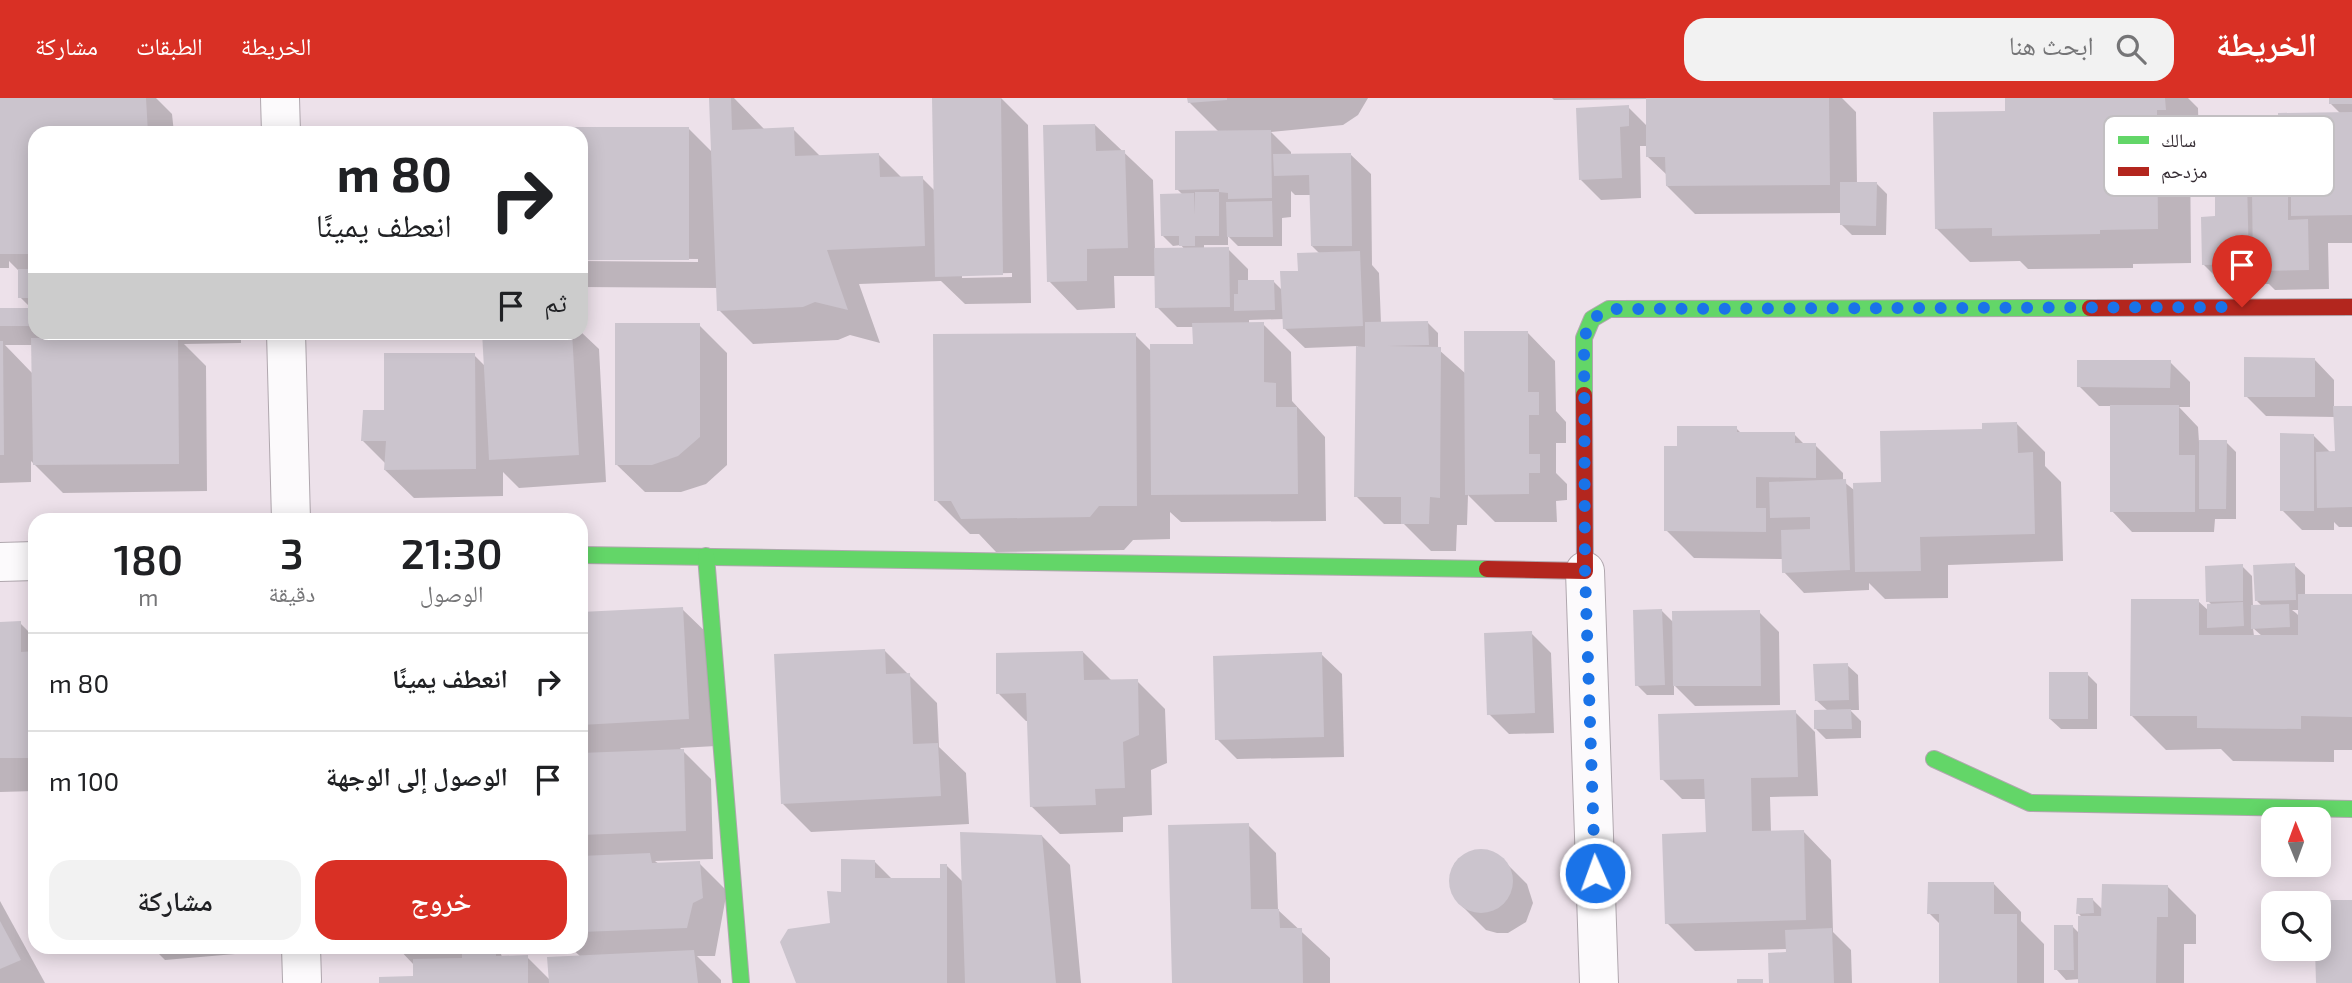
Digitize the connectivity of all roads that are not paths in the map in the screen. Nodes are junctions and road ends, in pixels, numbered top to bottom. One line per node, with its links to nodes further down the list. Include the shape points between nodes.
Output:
1 (280, 98): 2 (street)
2 (281, 126)
3 (2352, 307): 10 (street, via 1609,309 1592,319 1584,338)
4 (286, 340): 5 (street)
5 (291, 513)
6 (588, 555): 7 (street)
7 (706, 556): 10 (street); 13 (street)
8 (28, 561): 9 (street)
9 (0, 562)
10 (1585, 571): 14 (street)
11 (1934, 759): 12 (street, via 2030,803)
12 (2352, 809)
13 (741, 983)
14 (1599, 983)

